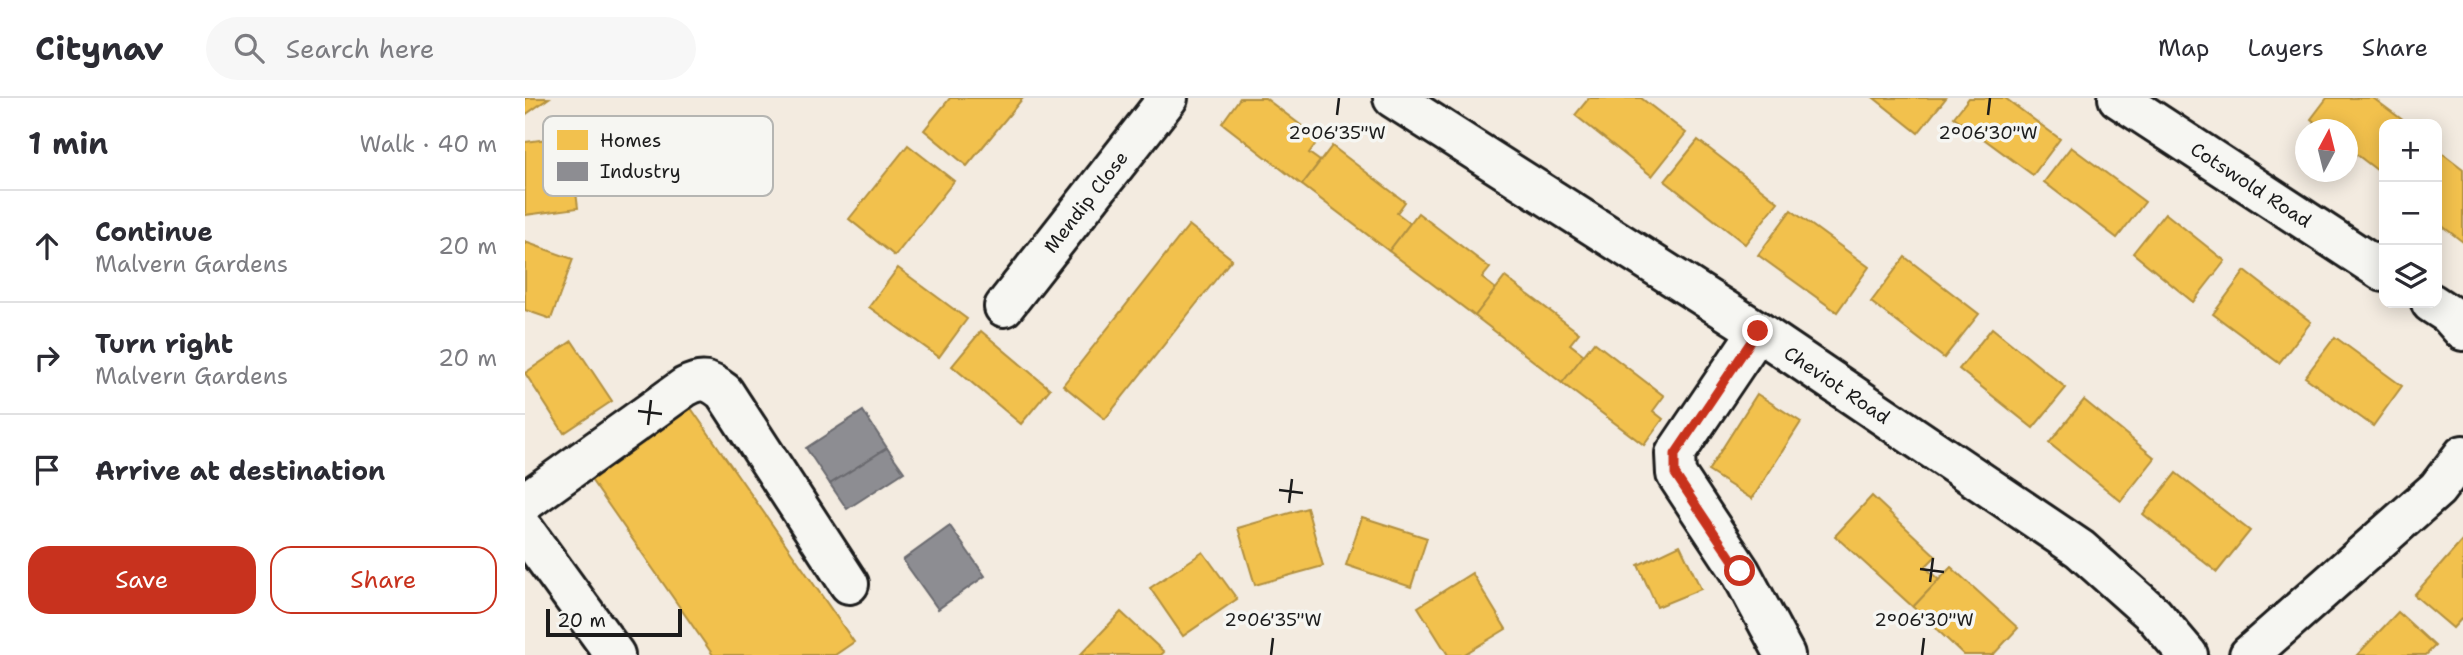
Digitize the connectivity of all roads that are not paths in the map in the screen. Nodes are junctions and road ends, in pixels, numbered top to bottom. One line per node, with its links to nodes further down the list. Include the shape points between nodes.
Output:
1 (1168, 98): 5 (street, Mendip Close)
2 (1394, 98): 7 (street, Cheviot Road)
3 (2118, 98): 4 (street, Cotswold Road)
4 (2379, 269)
5 (1004, 306)
6 (2439, 308): 8 (street)
7 (1758, 331): 14 (street, via 1675,454 1675,474 1740,571); 15 (street, Cheviot Road, via 2080,549 2154,615)
8 (2463, 331)
9 (2463, 455): 16 (street, via 2437,489)
10 (525, 502): 12 (street, via 685,387 697,380 711,381 724,392)
11 (525, 531): 13 (street)
12 (849, 584)
13 (615, 655)
14 (1785, 655)
15 (2187, 655)
16 (2249, 655)

